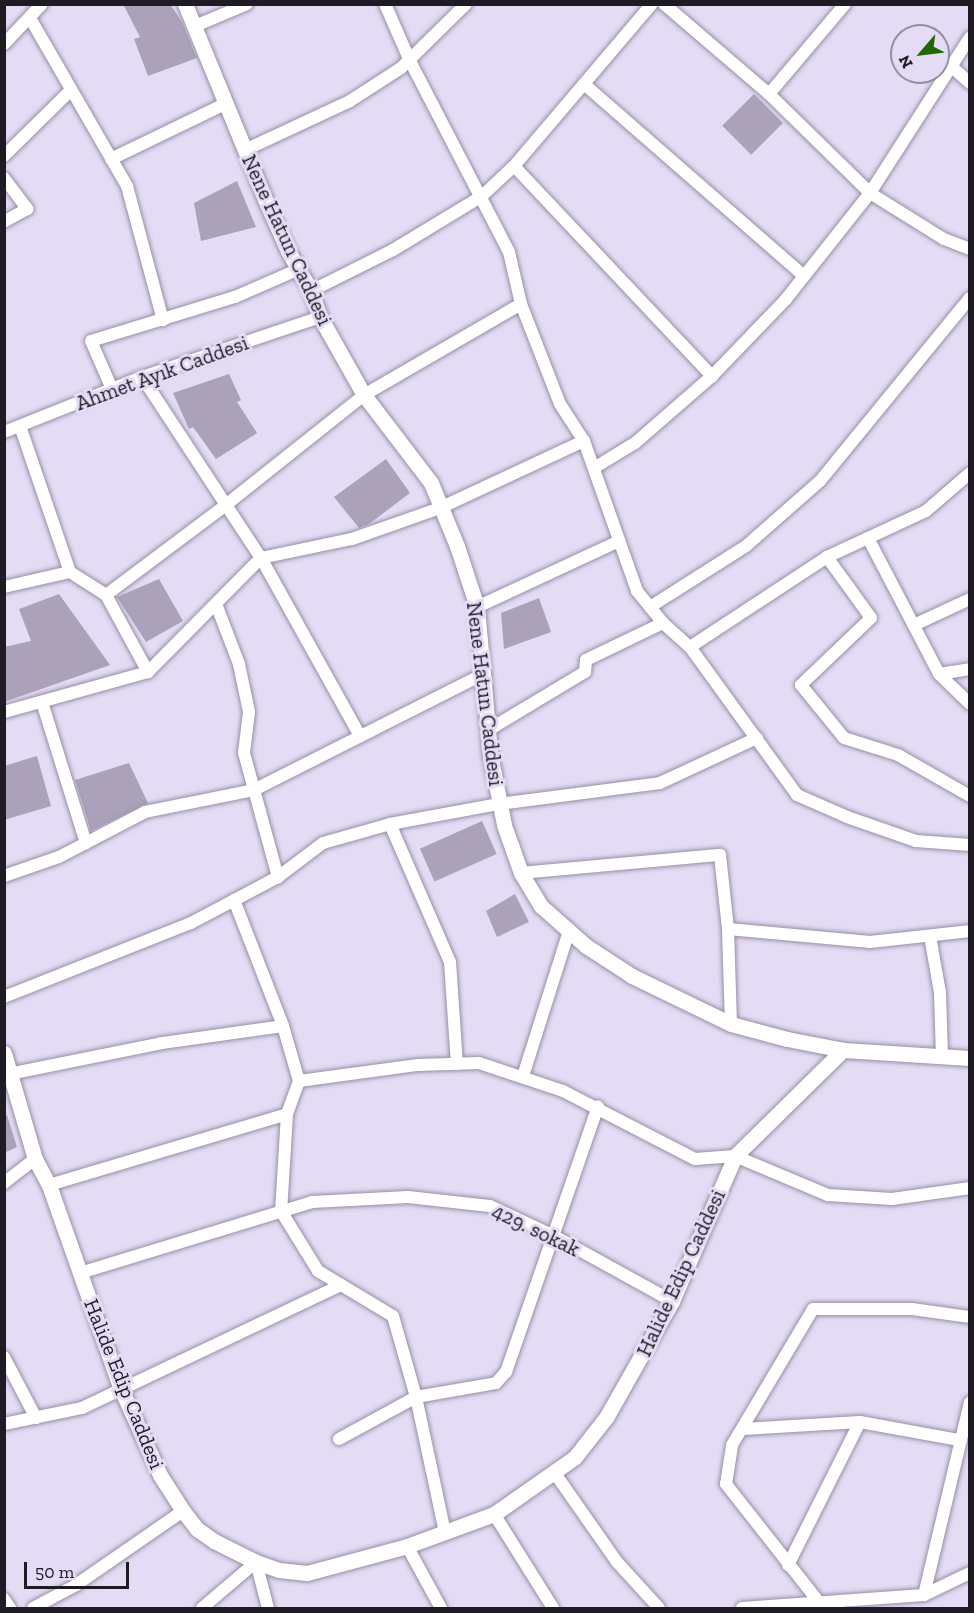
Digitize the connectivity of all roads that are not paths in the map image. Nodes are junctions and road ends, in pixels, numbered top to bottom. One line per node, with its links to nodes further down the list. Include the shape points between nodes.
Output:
1 (42, 4): 9 (street)
2 (185, 4): 10 (street, Nene Hatun Caddesi)
3 (247, 4): 10 (street)
4 (385, 4): 13 (street)
5 (466, 4): 13 (street)
6 (652, 4): 16 (street)
7 (664, 4): 18 (street)
8 (845, 4): 18 (street)
9 (30, 18): 12 (street); 17 (street)
10 (195, 26): 19 (street, Nene Hatun Caddesi)
11 (969, 37): 14 (street)
12 (4, 44)
13 (410, 61): 20 (street, via 350,101); 26 (street)
14 (951, 66): 15 (street); 25 (street)
15 (969, 83)
16 (584, 84): 23 (street); 30 (street)
17 (71, 90): 21 (street); 22 (street)
18 (769, 94): 25 (street)
19 (225, 104): 20 (street, Nene Hatun Caddesi); 22 (street)
20 (245, 150): 29 (street, Nene Hatun Caddesi)
21 (4, 156)
22 (111, 159): 35 (street, via 127,186)
23 (514, 166): 26 (street); 36 (street)
24 (4, 178): 27 (street, via 27,210)
25 (870, 193): 28 (street, via 944,239); 30 (street)
26 (482, 196): 31 (street, via 393,250); 33 (street, via 509,252)
27 (4, 222)
28 (969, 249)
29 (299, 270): 31 (street, Nene Hatun Caddesi); 35 (street, via 235,297)
30 (804, 276): 36 (street)
31 (311, 291): 34 (street, Nene Hatun Caddesi)
32 (969, 298): 57 (street, via 820,481 746,546)
33 (521, 304): 39 (street); 42 (street, via 560,404)
34 (320, 316): 37 (street, Ahmet Ayık Caddesi); 39 (street, Nene Hatun Caddesi)
35 (163, 320): 38 (street, via 91,341)
36 (712, 376): 43 (street, via 635,443)
37 (142, 377): 38 (street, Ahmet Ayık Caddesi); 45 (street)
38 (112, 389): 40 (street, Ahmet Ayık Caddesi)
39 (364, 395): 45 (street); 46 (street, Nene Hatun Caddesi, via 431,483)
40 (20, 426): 41 (street, Ahmet Ayık Caddesi); 51 (street)
41 (4, 432)
42 (584, 441): 43 (street); 46 (street)
43 (594, 468): 48 (street)
44 (969, 473): 47 (street, via 926,511)
45 (227, 504): 50 (street); 53 (street)
46 (440, 508): 50 (street, via 352,539); 56 (street, Nene Hatun Caddesi)
47 (868, 538): 49 (street); 59 (street)
48 (619, 541): 56 (street); 57 (street, via 637,591)
49 (827, 557): 60 (street); 72 (street, via 871,618 801,685 844,738 898,754)
50 (261, 558): 55 (street); 69 (street)
51 (70, 572): 52 (street); 53 (street)
52 (4, 587)
53 (106, 595): 62 (street)
54 (969, 599): 59 (street)
55 (216, 604): 62 (street); 71 (street, via 239,664 249,712 244,753)
56 (477, 607): 63 (street, Nene Hatun Caddesi)
57 (650, 607): 58 (street)
58 (663, 623): 60 (street); 68 (street, via 586,660 585,672)
59 (914, 625): 64 (street)
60 (690, 647): 70 (street)
61 (969, 669): 64 (street)
62 (148, 672): 65 (street)
63 (484, 674): 68 (street, Nene Hatun Caddesi); 69 (street)
64 (939, 674): 66 (street)
65 (42, 702): 67 (street); 75 (street)
66 (969, 704)
67 (4, 712)
68 (490, 729): 73 (street, Nene Hatun Caddesi)
69 (360, 736): 71 (street)
70 (757, 738): 73 (street, via 660,783); 76 (street, via 797,795 916,841)
71 (254, 790): 75 (street, via 145,812); 79 (street)
72 (969, 796)
73 (499, 804): 74 (street); 77 (street, Nene Hatun Caddesi)
74 (390, 824): 79 (street, via 323,843); 92 (street, via 450,962)
75 (86, 843): 78 (street)
76 (969, 845)
77 (521, 873): 81 (street, via 720,855); 82 (street, Nene Hatun Caddesi, via 541,906)
78 (4, 876)
79 (278, 877): 80 (street)
80 (234, 900): 85 (street, via 191,923); 87 (street)
81 (728, 929): 84 (street, via 870,942); 86 (street)
82 (569, 931): 86 (street, Nene Hatun Caddesi, via 632,976); 94 (street)
83 (969, 931): 84 (street)
84 (930, 936): 90 (street, via 940,993)
85 (4, 997)
86 (731, 1024): 88 (street, Nene Hatun Caddesi)
87 (283, 1026): 93 (street, via 162,1042); 95 (street)
88 (843, 1050): 90 (street, Nene Hatun Caddesi); 98 (street, Halide Edip Caddesi)
89 (4, 1053): 93 (street, Halide Edip Caddesi)
90 (942, 1055): 91 (street, Nene Hatun Caddesi)
91 (969, 1058)
92 (457, 1064): 94 (street, via 479,1063); 95 (street, via 418,1065)
93 (7, 1075): 99 (street, Halide Edip Caddesi)
94 (523, 1076): 96 (street)
95 (299, 1081): 97 (street)
96 (598, 1107): 98 (street, via 695,1159); 104 (street)
97 (287, 1114): 101 (street); 103 (street)
98 (735, 1156): 102 (street, via 828,1196 892,1199); 107 (street, Halide Edip Caddesi)
99 (35, 1159): 100 (street); 101 (street, Halide Edip Caddesi)
100 (4, 1183)
101 (48, 1185): 105 (street, Halide Edip Caddesi)
102 (969, 1188)
103 (281, 1211): 104 (street, 429. sokak, via 312,1202 408,1197 490,1206); 105 (street, 429. sokak); 106 (street, via 318,1270)
104 (552, 1235): 107 (street, 429. sokak); 111 (street, via 506,1371 496,1383)
105 (80, 1273): 110 (street, Halide Edip Caddesi)
106 (341, 1285): 110 (street); 111 (street, via 393,1316)
107 (672, 1301): 119 (street, Halide Edip Caddesi, via 607,1416 575,1457)
108 (969, 1317): 116 (street, via 912,1309 813,1309)
109 (4, 1357): 113 (street)
110 (122, 1389): 113 (street, via 82,1408); 120 (street, Halide Edip Caddesi, via 160,1475)
111 (416, 1397): 117 (street); 122 (street)
112 (969, 1402): 118 (street)
113 (36, 1418): 115 (street)
114 (860, 1422): 116 (street); 118 (street); 125 (street)
115 (4, 1424)
116 (743, 1429): 125 (street, via 732,1445 726,1484)
117 (339, 1439)
118 (959, 1440): 127 (street)
119 (554, 1472): 121 (street, Halide Edip Caddesi); 136 (street, via 618,1562)
120 (183, 1511): 124 (street, Halide Edip Caddesi, via 197,1529); 131 (street, via 76,1586)
121 (494, 1514): 122 (street, Halide Edip Caddesi); 135 (street)
122 (445, 1532): 123 (street, Halide Edip Caddesi)
123 (407, 1546): 124 (street, Halide Edip Caddesi, via 307,1573); 134 (street)
124 (256, 1562): 132 (street); 133 (street)
125 (788, 1565): 129 (street)
126 (969, 1572): 127 (street)
127 (924, 1595): 129 (street)
128 (4, 1599): 130 (street)
129 (818, 1601): 137 (street)
130 (10, 1608)
131 (33, 1608)
132 (202, 1608)
133 (268, 1608)
134 (441, 1608)
135 (553, 1608)
136 (659, 1608)
137 (742, 1608)

